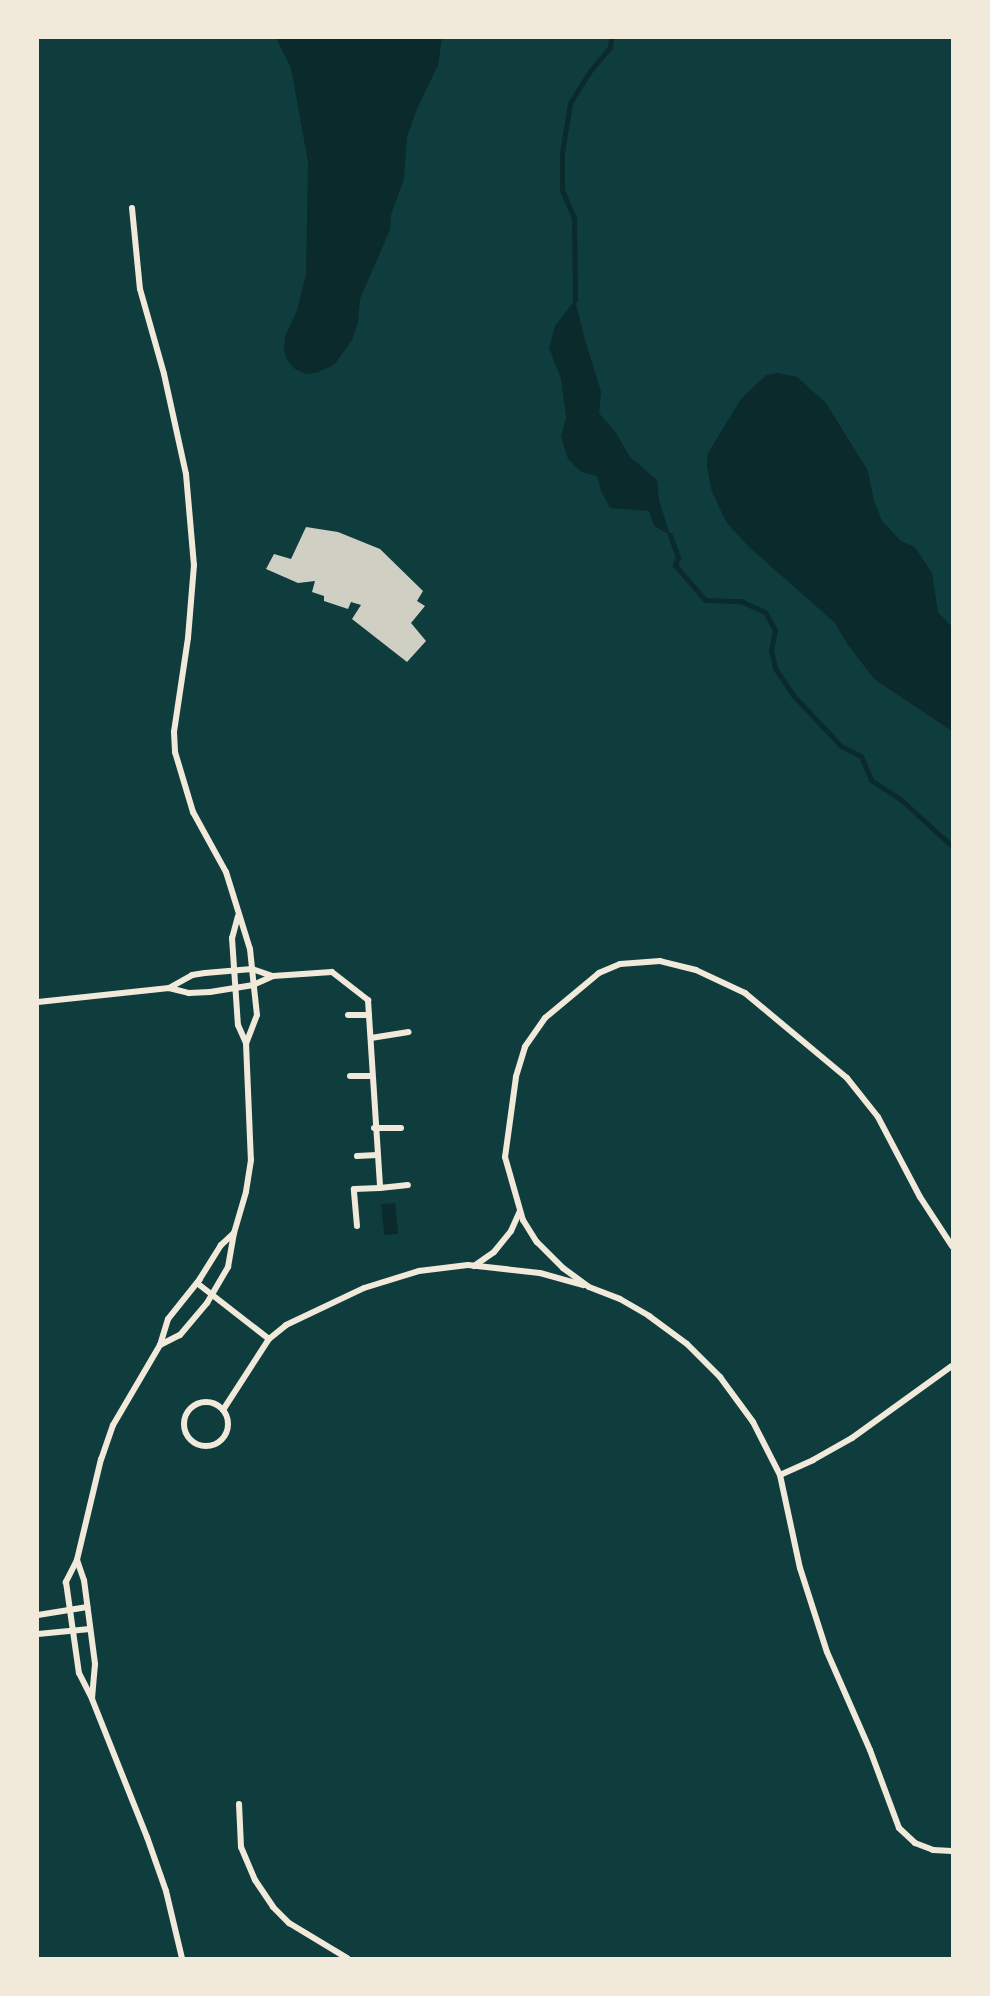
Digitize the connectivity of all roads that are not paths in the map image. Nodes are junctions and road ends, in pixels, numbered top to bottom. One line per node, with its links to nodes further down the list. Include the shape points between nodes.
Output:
1 (132, 208): 2 (street, via 140,289 186,474 193,554 175,753 193,812 226,872)
2 (238, 916): 3 (street, via 250,949); 4 (street, via 232,938)
3 (252, 969): 4 (street); 5 (street); 6 (street)
4 (234, 970): 7 (street, via 192,975); 8 (street)
5 (273, 976): 6 (street); 11 (street, via 332,972 368,1000)
6 (253, 985): 8 (street); 14 (street, via 257,1015)
7 (169, 988): 8 (street, via 189,993); 9 (street)
8 (235, 988): 14 (street, via 238,1025)
9 (38, 1002)
10 (348, 1015): 11 (street)
11 (369, 1015): 13 (street)
12 (409, 1032): 13 (street)
13 (371, 1038): 16 (street)
14 (246, 1044): 25 (street, via 250,1160)
15 (350, 1076): 16 (street)
16 (372, 1076): 17 (street)
17 (375, 1128): 18 (street); 19 (street)
18 (401, 1128)
19 (377, 1155): 20 (street); 22 (street)
20 (357, 1156)
21 (408, 1185): 22 (street)
22 (380, 1188): 24 (street, via 354,1189)
23 (520, 1211): 26 (street, via 505,1157 513,1089 525,1047 545,1018 599,973 620,964 660,961 696,970 745,993 847,1078 878,1117 920,1197); 27 (street, via 511,1232 494,1252); 29 (street, via 537,1242)
24 (357, 1226)
25 (234, 1233): 28 (street, via 221,1245); 30 (street, via 228,1267)
26 (952, 1246)
27 (473, 1266): 29 (street, via 540,1273); 31 (street, via 419,1271 364,1288 294,1320)
28 (197, 1283): 30 (street); 32 (street, via 168,1319)
29 (589, 1287): 35 (street, via 620,1299 687,1344 720,1377 753,1422)
30 (212, 1295): 31 (street); 32 (street, via 180,1335)
31 (269, 1339): 34 (street)
32 (160, 1345): 36 (street, via 113,1425 100,1459)
33 (952, 1366): 35 (street, via 852,1438)
34 (223, 1410): 34 (street, via 210,1402 195,1404 183,1424 188,1438 200,1446 220,1442 228,1430)
35 (780, 1475): 45 (street, via 808,1599 899,1828 915,1844)
36 (77, 1560): 37 (street); 38 (street, via 66,1582)
37 (87, 1607): 38 (street); 40 (street)
38 (69, 1608): 39 (street); 41 (street)
39 (38, 1615)
40 (90, 1629): 41 (street); 43 (street, via 95,1664)
41 (72, 1633): 42 (street); 43 (street, via 79,1673)
42 (38, 1634)
43 (92, 1698): 46 (street, via 166,1891)
44 (239, 1804): 47 (street, via 241,1847 255,1880 273,1907 289,1923)
45 (952, 1851)
46 (182, 1959)
47 (347, 1959)

